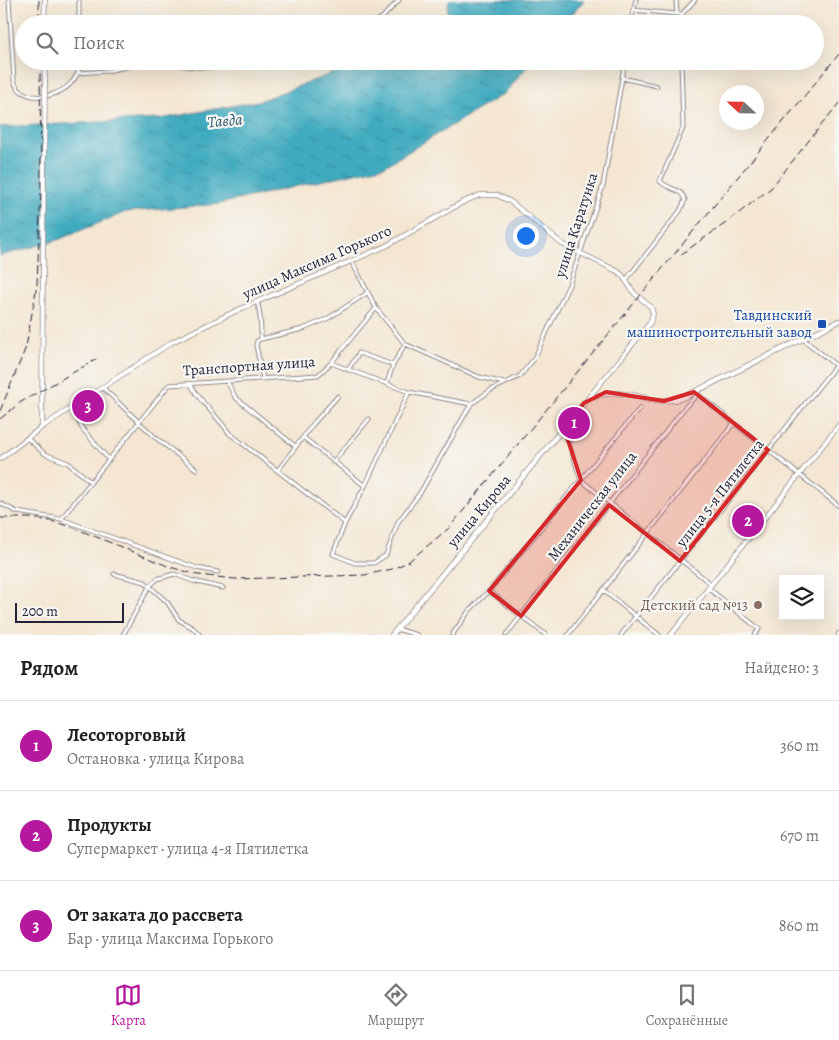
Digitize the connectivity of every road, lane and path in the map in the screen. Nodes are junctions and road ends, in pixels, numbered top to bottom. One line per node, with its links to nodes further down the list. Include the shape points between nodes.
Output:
1 (8, 0): 20 (street, via 15,85 23,94 57,94 70,86)
2 (45, 0): 11 (street)
3 (79, 0): 12 (street)
4 (399, 0): 13 (street)
5 (636, 0): 8 (street)
6 (676, 0): 9 (street)
7 (695, 0): 10 (street)
8 (633, 10): 9 (street); 14 (street)
9 (677, 14): 10 (street)
10 (682, 14)
11 (44, 15)
12 (79, 15)
13 (385, 15)
14 (632, 15)
15 (44, 70): 55 (street, bridge)
16 (79, 70): 20 (street)
17 (112, 70): 20 (street)
18 (623, 70): 21 (street, улица Каратунка)
19 (681, 70): 25 (street, via 683,128 660,181 681,192 685,200 680,212)
20 (79, 73)
21 (622, 78): 22 (street); 23 (street, улица Каратунка, via 603,186)
22 (657, 86)
23 (580, 254): 24 (street, улица Максима Горького, via 562,244 511,202 489,194 463,202); 25 (street, улица Максима Горького, via 617,271); 42 (street, улица Каратунка, via 556,317 534,359 520,376)
24 (352, 262): 26 (street); 27 (street, улица Максима Горького)
25 (626, 280): 30 (street, улица Максима Горького, via 634,293 651,307)
26 (367, 292): 28 (street); 31 (street, via 327,319 303,329)
27 (257, 302): 31 (street); 43 (street, улица Максима Горького, via 172,342)
28 (376, 308): 33 (street); 34 (street)
29 (839, 321): 32 (main road, Механическая улица)
30 (650, 323): 47 (street, улица Кирова)
31 (261, 339): 38 (street, via 256,345)
32 (803, 339): 36 (street); 45 (main road, Механическая улица)
33 (405, 344): 35 (street); 42 (street, via 479,377)
34 (331, 363): 37 (street, Транспортная улица); 38 (street, Транспортная улица, via 318,375)
35 (393, 365): 37 (street, via 360,353); 41 (street)
36 (838, 366): 60 (street, улица 5-я Пятилетка)
37 (348, 370): 41 (street, Транспортная улица)
38 (263, 379): 39 (street, Транспортная улица)
39 (227, 381): 40 (street, Транспортная улица); 59 (street, via 235,397)
40 (190, 383): 52 (street, Транспортная улица, via 169,384); 65 (street, via 197,398 229,433)
41 (387, 383): 44 (street, Транспортная улица)
42 (505, 383): 48 (street, улица Каратунка)
43 (103, 388): 49 (street, улица Максима Горького); 52 (street)
44 (409, 392): 48 (street, Транспортная улица); 69 (street)
45 (696, 393): 47 (main road, улица Кирова, via 664,401 606,392); 53 (street); 71 (street, Механическая улица)
46 (338, 396): 58 (street)
47 (584, 403): 56 (main road, улица Кирова)
48 (471, 404): 74 (street, via 420,492 398,522 391,535 388,553 374,563 349,562 333,554)
49 (74, 406): 55 (street, улица Максима Горького); 62 (street, via 81,427)
50 (640, 408): 67 (street)
51 (370, 419): 63 (street)
52 (139, 422): 62 (street); 64 (street)
53 (734, 423): 60 (street); 75 (street)
54 (839, 425): 66 (street)
55 (42, 427): 57 (street, улица Максима Горького)
56 (564, 428): 67 (street); 86 (main road, улица Кирова)
57 (27, 438): 61 (street, улица Максима Горького); 68 (street, via 46,454 68,463)
58 (304, 438): 59 (street); 63 (street)
59 (295, 446): 65 (street)
60 (768, 450): 66 (street); 76 (street, улица 5-я Пятилетка)
61 (0, 459)
62 (109, 460): 68 (street)
63 (333, 462): 69 (street)
64 (196, 469)
65 (278, 470): 74 (street)
66 (799, 474): 72 (street); 80 (street)
67 (581, 480): 71 (street); 83 (street)
68 (91, 482): 73 (street)
69 (365, 486): 74 (street)
70 (0, 504): 73 (street, via 18,512)
71 (609, 505): 75 (street); 84 (street, Механическая улица)
72 (839, 506)
73 (61, 519): 77 (street, via 197,568)
74 (345, 523)
75 (647, 535): 76 (street); 82 (street)
76 (680, 561): 80 (street); 85 (street, улица 5-я Пятилетка)
77 (218, 572)
78 (114, 574): 79 (street)
79 (150, 586): 81 (street, via 157,579 174,574); 87 (street); 88 (street, via 167,602 179,620)
80 (710, 586): 97 (street); 98 (street, via 759,629)
81 (223, 588)
82 (604, 590): 85 (street); 94 (street)
83 (489, 591): 84 (street); 91 (street)
84 (521, 616): 92 (street, Механическая улица); 93 (street)
85 (636, 617): 95 (street, улица 5-я Пятилетка); 96 (street)
86 (397, 630): 89 (main road, улица Кирова); 90 (street)
87 (123, 635)
88 (200, 635)
89 (392, 635)
90 (417, 635)
91 (452, 635)
92 (506, 635)
93 (546, 635)
94 (568, 635)
95 (621, 635)
96 (659, 635)
97 (671, 635)
98 (755, 635)

